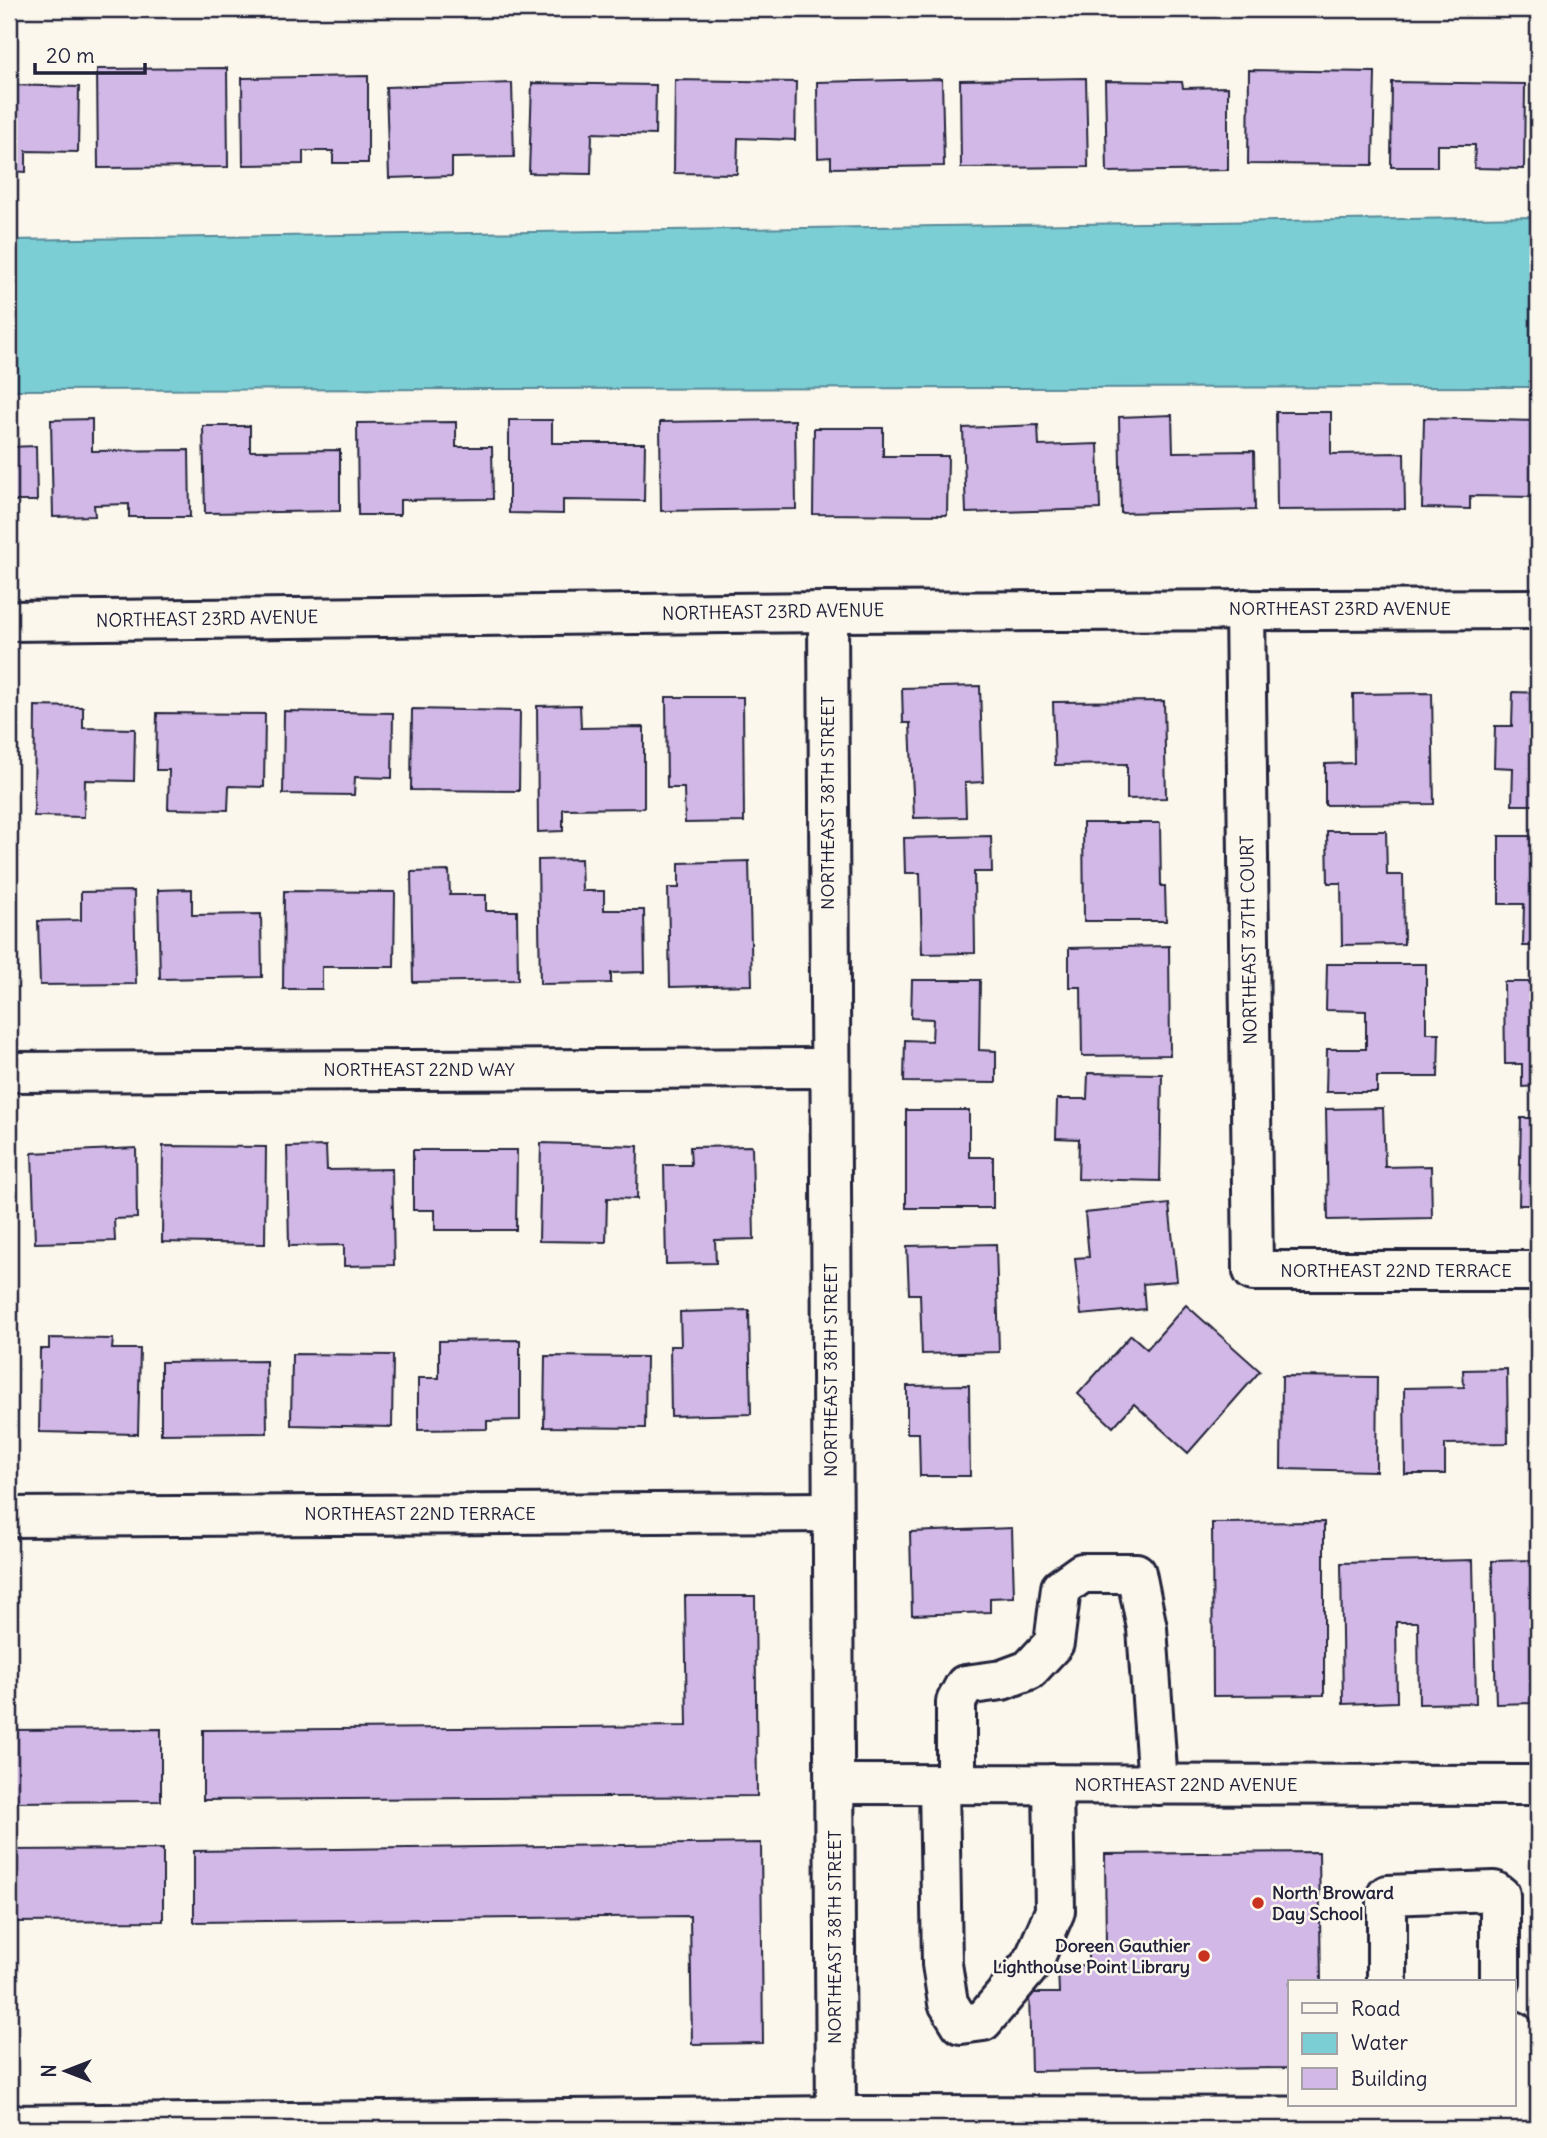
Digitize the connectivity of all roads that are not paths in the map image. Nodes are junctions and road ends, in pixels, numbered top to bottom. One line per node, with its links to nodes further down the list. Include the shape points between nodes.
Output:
1 (1538, 608): 2 (street, NORTHEAST 23RD AVENUE)
2 (1245, 609): 3 (street, NORTHEAST 23RD AVENUE); 7 (street, NORTHEAST 37TH COURT)
3 (828, 612): 4 (street, NORTHEAST 23RD AVENUE); 5 (street, NORTHEAST 38TH STREET)
4 (9, 621)
5 (829, 1068): 6 (street, NORTHEAST 22ND WAY); 9 (street, NORTHEAST 38TH STREET)
6 (9, 1072)
7 (1253, 1271): 8 (street, NORTHEAST 22ND TERRACE)
8 (1538, 1271)
9 (832, 1512): 10 (street, NORTHEAST 22ND TERRACE); 11 (street, NORTHEAST 38TH STREET)
10 (9, 1517)
11 (834, 1784): 12 (street, NORTHEAST 22ND AVENUE); 19 (street, NORTHEAST 38TH STREET)
12 (948, 1784): 13 (street, NORTHEAST 22ND AVENUE); 13 (street, via 942,1964 948,2003 961,2024 984,2021 1032,1962 1055,1911); 14 (street, via 957,1702 965,1685 1030,1670 1054,1643 1061,1588 1082,1573 1136,1573 1147,1628)
13 (1053, 1784): 14 (street, NORTHEAST 22ND AVENUE)
14 (1158, 1785): 15 (street, NORTHEAST 22ND AVENUE)
15 (1538, 1785)
16 (1387, 1980): 17 (street, via 1387,1895 1494,1891 1500,1895)
17 (1500, 1980)
18 (1506, 2114): 19 (street)
19 (836, 2123): 20 (street)
20 (9, 2125)

